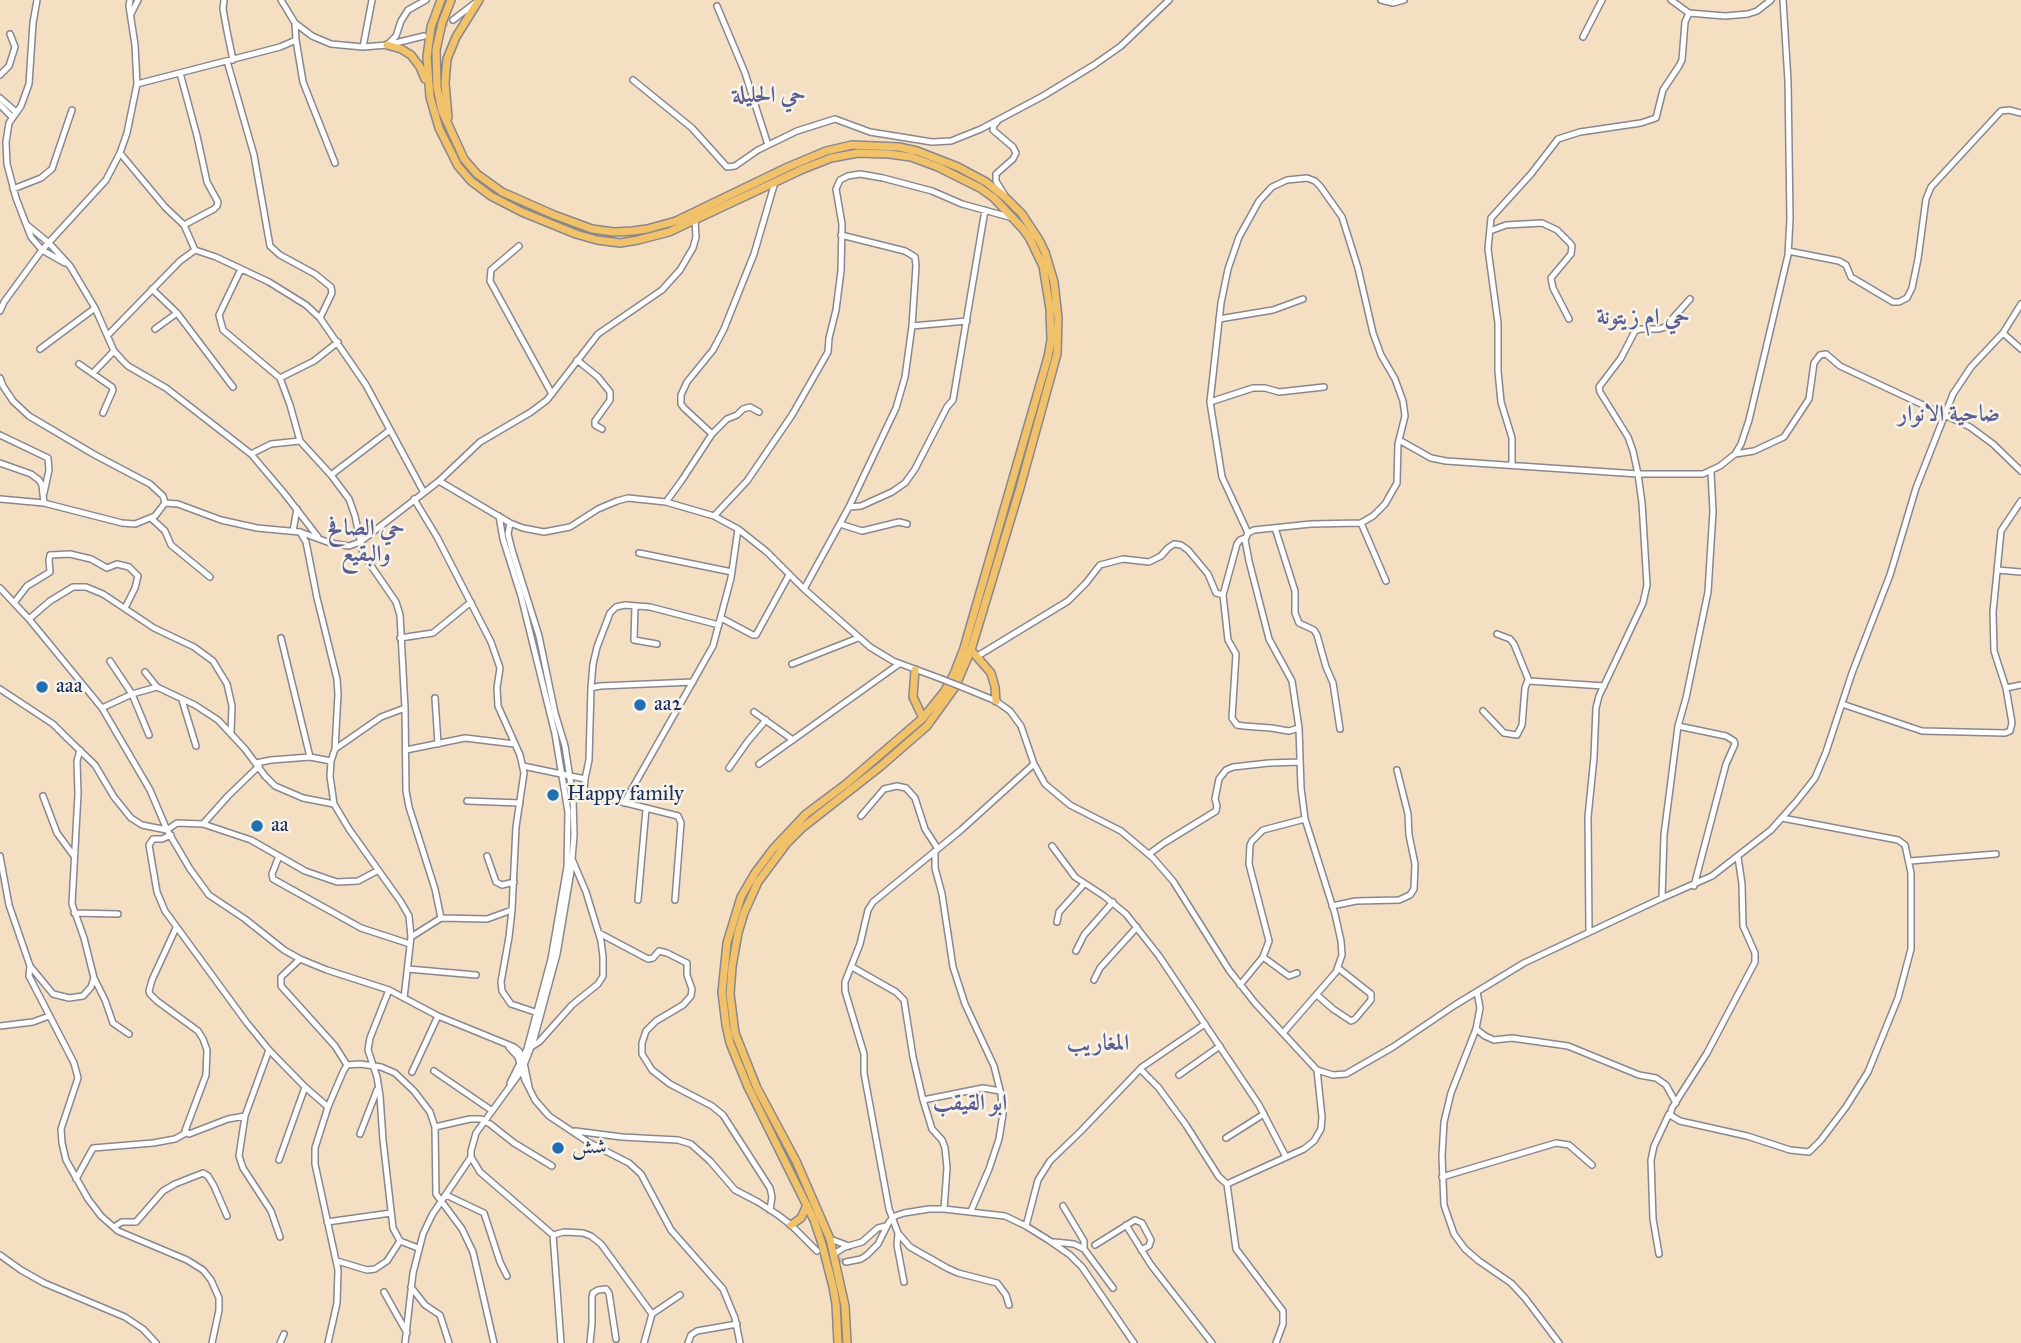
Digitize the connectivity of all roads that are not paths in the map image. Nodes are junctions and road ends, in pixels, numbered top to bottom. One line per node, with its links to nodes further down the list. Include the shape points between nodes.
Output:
1 (130, 0): 20 (street)
2 (138, 0): 20 (street)
3 (224, 0): 31 (street)
4 (281, 0): 22 (street)
5 (372, 0): 30 (street)
6 (426, 0): 17 (street); 23 (street, via 404,15)
7 (451, 0): 44 (main road, via 437,39 435,63)
8 (478, 0): 21 (street); 44 (main road, via 446,63)
9 (1169, 0): 41 (street, via 1107,56)
10 (1381, 0): 11 (street)
11 (1404, 0)
12 (1602, 0): 26 (street)
13 (1671, 0): 19 (street)
14 (1771, 0): 19 (street, via 1751,13)
15 (1783, 0): 66 (street, via 1788,69)
16 (38, 1): 42 (street, via 29,85)
17 (439, 4): 36 (main road, via 428,43)
18 (717, 6): 46 (street)
19 (1689, 13): 60 (street, via 1681,63 1662,90 1656,118 1558,139 1492,216)
20 (131, 14): 35 (street)
21 (453, 20)
22 (295, 23): 27 (street); 30 (street, via 321,40)
23 (398, 33): 28 (street); 29 (street)
24 (10, 34): 33 (street, via 15,47 9,66)
25 (424, 36): 28 (street)
26 (1583, 37)
27 (296, 40): 31 (street); 49 (street, via 303,82)
28 (402, 44): 29 (main road); 36 (main road, via 420,67)
29 (387, 45): 30 (street)
30 (363, 47)
31 (230, 61): 32 (street); 77 (street, via 254,155 270,246 331,287)
32 (180, 73): 35 (street); 59 (street, via 207,182 218,202 214,209)
33 (0, 75)
34 (633, 80): 46 (street, via 692,128 727,167)
35 (137, 84): 48 (street)
36 (430, 97): 57 (main road, via 442,135 464,174 491,196)
37 (0, 98): 42 (street)
38 (0, 105): 42 (street)
39 (72, 110): 51 (street, via 52,169)
40 (2021, 113): 66 (street, via 2001,111 1931,187 1907,298 1893,302 1851,277 1839,261)
41 (1004, 115): 45 (street, via 959,139 942,142); 52 (street, via 993,127 1016,153 996,174)
42 (12, 118): 43 (street); 51 (street, via 6,142)
43 (0, 124)
44 (449, 128): 54 (main road, via 477,174 502,192)
45 (870, 132): 46 (street, via 835,119); 47 (street)
46 (768, 145)
47 (868, 145): 52 (main road, via 899,147 939,159 986,182); 54 (main road, via 840,147 805,159 676,221 647,229 592,229)
48 (120, 153): 59 (street); 62 (street, via 106,180)
49 (335, 163)
50 (775, 182): 55 (main road, via 831,158 889,154 938,167 970,182); 56 (main road); 103 (street, via 754,254 724,330 681,395 684,408)
51 (13, 189): 58 (street)
52 (1005, 197): 161 (main road, via 1027,220 1045,252 1058,304 1058,344)
53 (985, 211): 55 (street); 61 (street, via 883,178 848,176 836,189); 80 (street)
54 (554, 215): 57 (main road)
55 (1015, 219): 183 (main road, via 1043,266 1051,340 964,648)
56 (695, 220): 57 (main road, via 652,237 620,243); 89 (street, via 692,248 671,282 603,329)
57 (549, 223)
58 (27, 225): 62 (street); 64 (street)
59 (184, 225): 65 (street)
60 (1490, 231): 79 (street, via 1542,223 1573,246 1551,282); 110 (street, via 1489,257 1499,323 1498,371 1512,438)
61 (841, 235): 81 (street, via 915,257); 127 (street, via 840,288 828,352 747,481)
62 (49, 243): 64 (street); 67 (street)
63 (519, 246): 96 (street, via 491,270 490,281)
64 (42, 250): 67 (street); 72 (street)
65 (195, 250): 68 (street); 69 (street)
66 (1788, 251): 108 (street, via 1749,420)
67 (70, 266): 74 (street)
68 (241, 269): 77 (street, via 269,282); 93 (street, via 219,315 220,323)
69 (152, 289): 76 (street); 84 (street)
70 (1303, 299): 78 (street, via 1273,310)
71 (1690, 299): 113 (street, via 1665,327 1634,331 1621,358 1598,387 1630,443)
72 (2, 300): 75 (street)
73 (2021, 303): 83 (street)
74 (95, 308): 84 (street); 86 (street)
75 (0, 311)
76 (177, 313): 82 (street); 94 (street)
77 (320, 318): 85 (street)
78 (1219, 319): 97 (street); 105 (street, via 1234,249 1259,201 1280,182 1315,181 1342,217 1373,333 1401,392 1405,410)
79 (1569, 319)
80 (967, 321): 81 (street); 124 (street, via 954,398 915,469 900,488)
81 (912, 326): 124 (street, via 899,398)
82 (155, 329)
83 (2003, 333): 87 (street); 100 (street, via 1962,379)
84 (108, 335): 88 (street)
85 (338, 342): 93 (street); 102 (street)
86 (40, 349)
87 (2021, 349)
88 (114, 351): 91 (street); 107 (street, via 128,366 166,388)
89 (577, 360): 96 (street); 101 (street, via 610,392 610,400 594,421)
90 (79, 364): 91 (street)
91 (93, 373): 99 (street, via 113,390)
92 (0, 378): 123 (street, via 13,401 29,416 150,484)
93 (280, 378): 106 (street)
94 (233, 387)
95 (1324, 387): 97 (street, via 1279,392 1253,388)
96 (552, 394): 115 (street, via 480,442)
97 (1210, 402): 136 (street, via 1223,480)
98 (759, 412): 103 (street, via 745,408)
99 (103, 413)
100 (1944, 416): 108 (street, via 1823,354 1812,368 1807,403 1784,437); 111 (street, via 1984,437); 181 (street)
101 (602, 429)
102 (390, 430): 114 (street); 116 (street)
103 (712, 434): 121 (street)
104 (0, 435): 117 (street, via 48,458)
105 (1399, 440): 110 (street, via 1437,459); 130 (street, via 1395,490)
106 (300, 441): 107 (street, via 271,443); 114 (street)
107 (251, 454): 125 (street)
108 (1735, 454): 112 (street)
109 (0, 463): 117 (street, via 35,477)
110 (1512, 464): 113 (street)
111 (2021, 471)
112 (1711, 472): 113 (street); 190 (street, via 1708,592)
113 (1638, 474): 172 (street, via 1646,592)
114 (331, 475): 138 (street, via 349,499)
115 (439, 481): 116 (street); 126 (street)
116 (423, 491): 119 (street)
117 (44, 493): 122 (street)
118 (0, 499): 122 (street)
119 (414, 499): 138 (street); 149 (street)
120 (2021, 501): 140 (street, via 2001,531)
121 (666, 502): 127 (street); 129 (street, via 617,500 554,531 533,531)
122 (44, 503): 128 (street, via 122,523)
123 (165, 503): 128 (street); 135 (street, via 257,528)
124 (849, 507): 131 (street)
125 (297, 509): 135 (street); 137 (street)
126 (499, 516): 129 (street); 211 (street)
127 (714, 516): 134 (street)
128 (151, 519): 144 (street, via 165,531 171,545)
129 (510, 523): 211 (street, via 510,543 539,636 565,746)
130 (1362, 523): 133 (street); 145 (street)
131 (840, 524): 132 (street, via 862,531); 147 (street)
132 (907, 524)
133 (1275, 528): 136 (street); 192 (street, via 1295,591 1295,613 1299,623 1317,635 1333,683)
134 (738, 529): 141 (street); 143 (street)
135 (296, 532): 137 (street); 199 (street, via 308,551 337,679)
136 (1247, 535): 148 (street, via 1237,544); 191 (street, via 1256,592 1269,639 1292,681)
137 (319, 538): 138 (street, via 349,546)
138 (360, 541): 158 (street, via 363,554 396,602)
139 (639, 553): 141 (street)
140 (1997, 570): 142 (street); 175 (street, via 1993,645)
141 (732, 572): 153 (street)
142 (2021, 572)
143 (789, 575): 147 (street); 153 (street, via 756,635)
144 (210, 577)
145 (1386, 581)
146 (0, 588): 150 (street)
147 (804, 589): 159 (street)
148 (1223, 596): 161 (street, via 1216,593 1208,574 1188,550 1174,544 1149,562 1123,559 1100,565 1068,601); 191 (street, via 1228,640 1236,654 1233,721 1287,731)
149 (471, 602): 158 (street, via 433,634); 197 (street, via 499,663 497,701)
150 (14, 603): 152 (street, via 27,586 50,572 49,557 80,555 107,568 117,564 129,567 138,576); 154 (street)
151 (635, 606): 155 (street); 160 (street, via 634,640); 174 (street, via 620,606 610,613 593,664)
152 (125, 608): 154 (street, via 78,586); 193 (street, via 213,661 227,684 232,706)
153 (721, 618): 155 (street)
154 (29, 619): 184 (street)
155 (719, 625): 170 (street)
156 (1497, 634): 169 (street, via 1514,644)
157 (281, 638): 202 (street)
158 (400, 638): 185 (street)
159 (858, 638): 163 (street); 164 (street)
160 (657, 644)
161 (973, 654): 165 (main road); 167 (main road)
162 (110, 661): 177 (street)
163 (792, 664)
164 (900, 664): 166 (street); 195 (street)
165 (982, 665): 167 (main road); 180 (main road, via 993,679)
166 (915, 670): 180 (street, bridge); 182 (main road, via 912,691)
167 (963, 671): 337 (main road, via 927,726 779,852 751,895 738,933 730,994 736,1032 757,1088)
168 (145, 672): 173 (street)
169 (1528, 680): 172 (street); 186 (street, via 1517,735 1504,733)
170 (693, 682): 174 (street); 218 (street)
171 (2021, 685): 175 (street)
172 (1604, 686): 254 (street, via 1596,708 1588,817)
173 (157, 687): 177 (street); 179 (street)
174 (592, 688): 212 (street)
175 (2006, 688): 181 (street, via 2012,723 2005,733 1922,731)
176 (1, 691): 200 (street, via 53,724)
177 (132, 694): 184 (street); 194 (street)
178 (435, 698): 196 (street)
179 (182, 701): 193 (street, via 195,705); 198 (street)
180 (996, 701): 206 (street, via 1018,719)
181 (1842, 704): 222 (street, via 1815,778)
182 (917, 705): 183 (main road); 188 (main road)
183 (934, 705): 188 (main road)
184 (102, 708): 226 (street, via 150,790)
185 (405, 708): 199 (street, via 381,717); 201 (street)
186 (1483, 711)
187 (754, 712): 189 (street)
188 (923, 719): 318 (main road, via 779,841 749,883 727,943 722,992 730,1043)
189 (766, 720): 195 (street); 209 (street)
190 (1678, 726): 241 (street, via 1735,742); 242 (street, via 1664,835)
191 (1299, 728): 204 (street)
192 (1340, 730)
193 (230, 732): 207 (street)
194 (149, 735)
195 (793, 740): 205 (street)
196 (438, 744): 197 (street, via 470,738); 201 (street)
197 (515, 744): 208 (street)
198 (196, 746)
199 (335, 749): 203 (street)
200 (80, 750): 226 (street, via 131,818); 232 (street)
201 (406, 750): 250 (street, via 409,807)
202 (310, 757): 203 (street); 207 (street)
203 (331, 761): 219 (street)
204 (1300, 762): 223 (street); 230 (street, via 1226,770 1219,779 1216,811)
205 (760, 764)
206 (1034, 764): 228 (street); 230 (street, via 1045,784 1070,805 1121,831)
207 (257, 765): 219 (street, via 275,786); 224 (street)
208 (523, 766): 211 (street); 217 (street)
209 (729, 768)
210 (1397, 770): 246 (street, via 1408,814 1414,889 1399,900)
211 (566, 776): 212 (street); 213 (street)
212 (585, 779): 214 (street)
213 (568, 789): 214 (street); 225 (street)
214 (584, 792): 218 (street)
215 (43, 796): 232 (street, via 57,833)
216 (467, 801): 217 (street)
217 (520, 803): 239 (street)
218 (624, 803): 220 (street)
219 (334, 804): 238 (street)
220 (646, 809): 243 (street); 244 (street, via 680,819)
221 (861, 816): 228 (street, via 884,789 906,788 915,798)
222 (1782, 818): 235 (street); 237 (street, via 1899,840)
223 (1305, 819): 246 (street); 258 (street, via 1263,830 1250,845 1249,864 1268,935)
224 (203, 824): 226 (street, via 177,823); 233 (street, via 251,840)
225 (571, 829): 236 (street); 273 (street)
226 (169, 833): 252 (street, via 149,845 157,892); 259 (street, via 209,895)
227 (1052, 846): 240 (street)
228 (937, 850): 261 (street, via 871,904); 294 (street, via 935,868 953,967)
229 (1996, 854): 237 (street)
230 (1149, 855): 268 (street, via 1167,873)
231 (0, 856): 260 (street, via 9,905)
232 (75, 856): 248 (street)
233 (279, 856): 238 (street, via 337,882 358,881); 256 (street, via 273,878 361,928)
234 (487, 856): 239 (street, via 496,882)
235 (1738, 857): 241 (street); 296 (street, via 1743,926 1755,961)
236 (572, 859): 255 (street); 273 (street, via 557,954)
237 (1910, 861): 300 (street, via 1911,949 1898,998 1868,1072 1821,1140 1809,1152 1801,1152 1680,1121)
238 (377, 871): 256 (street, via 409,916)
239 (514, 882): 247 (street)
240 (1084, 884): 245 (street); 251 (street, via 1059,912)
241 (1694, 886): 242 (street)
242 (1662, 898): 254 (street)
243 (638, 900)
244 (675, 900)
245 (1113, 902): 253 (street); 257 (street)
246 (1332, 906): 262 (street, via 1341,941)
247 (512, 910): 250 (street, via 487,919); 273 (street, via 502,991 511,1004)
248 (74, 913): 249 (street); 266 (street)
249 (118, 914)
250 (441, 918): 256 (street)
251 (1057, 922)
252 (176, 928): 283 (street); 305 (street, via 149,991 198,1031 207,1050 206,1075)
253 (1137, 928): 267 (street); 276 (street)
254 (1589, 932): 270 (street, via 1524,962)
255 (599, 933): 282 (street, via 601,981); 321 (street, via 648,959 659,951 687,963 691,996 646,1031 642,1054 652,1070 670,1084 723,1115 770,1188)
256 (411, 940): 263 (street)
257 (1076, 951)
258 (1263, 957): 264 (street, via 1289,976); 268 (street)
259 (300, 959): 269 (street); 285 (street, via 281,977 281,986)
260 (30, 966): 266 (street, via 49,990 61,997 83,996); 274 (street, via 29,976)
261 (852, 967): 295 (street, via 904,1000); 326 (street, via 845,990 864,1054)
262 (1338, 968): 271 (street); 271 (street, via 1371,994 1371,1000 1349,1021)
263 (408, 970): 265 (street); 272 (street)
264 (1297, 973)
265 (477, 975)
266 (94, 978): 280 (street, via 113,1023)
267 (1094, 980)
268 (1240, 985): 279 (street)
269 (389, 990): 272 (street); 286 (street, via 367,1047)
270 (1477, 992): 278 (street); 289 (street, via 1349,1073)
271 (1317, 995): 279 (street)
272 (404, 998): 275 (street)
273 (539, 1014): 282 (street)
274 (49, 1016): 277 (street); 314 (street, via 78,1078 61,1129 64,1153)
275 (438, 1016): 284 (street, via 517,1049); 290 (street)
276 (1205, 1024): 281 (street); 287 (street)
277 (0, 1026)
278 (1476, 1029): 296 (street, via 1494,1040 1569,1046 1656,1078); 313 (street, via 1448,1104)
279 (1283, 1033): 289 (street)
280 (129, 1034)
281 (1220, 1046): 291 (street); 299 (street)
282 (529, 1048): 284 (street)
283 (269, 1050): 292 (street); 301 (street)
284 (523, 1064): 298 (street); 304 (street, via 529,1087 544,1111)
285 (347, 1065): 286 (street); 297 (street)
286 (373, 1066): 293 (street); 303 (street, via 390,1070 410,1086 427,1107)
287 (1140, 1069): 315 (street); 331 (street, via 1044,1168)
288 (434, 1070): 298 (street)
289 (1317, 1070): 309 (street, via 1321,1129 1309,1146)
290 (412, 1072)
291 (1179, 1074)
292 (305, 1087): 297 (street); 310 (street)
293 (379, 1087): 306 (street); 323 (street)
294 (1000, 1091): 295 (street, via 983,1088); 322 (street, via 999,1139)
295 (923, 1100): 320 (street, via 932,1129 945,1148)
296 (1676, 1103): 300 (street)
297 (328, 1107): 328 (street, via 314,1156)
298 (491, 1110): 302 (street)
299 (1264, 1114): 307 (street); 309 (street)
300 (1669, 1114): 347 (street, via 1652,1153 1653,1219)
301 (245, 1116): 305 (street); 336 (street, via 240,1163 271,1211)
302 (485, 1121): 303 (street, via 470,1119); 308 (street, via 473,1140); 312 (street)
303 (435, 1127): 317 (street, via 436,1194)
304 (572, 1131): 321 (street, via 687,1142 699,1149 735,1190); 359 (street, via 641,1174 671,1230 723,1289)
305 (186, 1133): 314 (street, via 153,1143 93,1148)
306 (360, 1134)
307 (1226, 1138)
308 (471, 1157): 316 (street); 335 (street, via 486,1178)
309 (1286, 1157): 315 (street)
310 (279, 1160)
311 (1592, 1165): 313 (street, via 1569,1145 1556,1143)
312 (552, 1166)
313 (1442, 1177): 380 (street, via 1446,1212 1462,1246 1518,1289)
314 (76, 1179): 333 (street)
315 (1227, 1184): 363 (street, via 1236,1249 1283,1311)
316 (446, 1195): 317 (street); 351 (street, via 484,1213)
317 (442, 1201): 342 (street); 370 (street, via 473,1252)
318 (807, 1205): 325 (main road); 327 (main road)
319 (1063, 1206): 343 (street, via 1084,1241)
320 (944, 1209): 322 (street); 326 (street, via 913,1211)
321 (771, 1210): 329 (street)
322 (971, 1211): 331 (street, via 1005,1216)
323 (391, 1213): 328 (street); 338 (street)
324 (227, 1216): 333 (street, via 203,1173 163,1191 136,1222)
325 (801, 1218): 327 (main road); 329 (main road)
326 (892, 1219): 330 (street); 334 (street)
327 (814, 1220): 376 (main road, via 833,1287)
328 (327, 1222): 349 (street)
329 (791, 1225): 345 (street)
330 (886, 1226): 341 (street); 350 (street, via 873,1250)
331 (1026, 1226): 339 (street)
332 (1126, 1226): 340 (street); 344 (street); 344 (street, via 1137,1220 1142,1223 1151,1243)
333 (114, 1227): 365 (street, via 203,1270 219,1298)
334 (898, 1233): 352 (street); 357 (street, via 911,1247 947,1268 997,1283)
335 (553, 1236): 358 (street, via 571,1231 595,1238); 371 (street)
336 (281, 1237)
337 (830, 1238): 341 (street); 346 (main road)
338 (400, 1241): 342 (street); 349 (street, via 376,1269)
339 (1050, 1241): 343 (street); 378 (street, via 1082,1267)
340 (1095, 1245)
341 (849, 1246): 346 (street)
342 (418, 1248): 353 (street)
343 (1084, 1249): 354 (street)
344 (1140, 1250): 379 (street)
345 (817, 1251)
346 (834, 1254): 377 (main road)
347 (1659, 1254)
348 (0, 1255): 364 (street, via 44,1283 125,1317)
349 (337, 1261): 367 (street, via 337,1303)
350 (846, 1262)
351 (508, 1276)
352 (904, 1282)
353 (411, 1287): 360 (street); 369 (street, via 440,1315)
354 (1113, 1288)
355 (384, 1292): 360 (street)
356 (680, 1295): 358 (street)
357 (1009, 1305)
358 (652, 1314): 373 (street)
359 (737, 1324): 374 (street, via 696,1331); 375 (street)
360 (407, 1333): 368 (street)
361 (284, 1334): 366 (street)
362 (616, 1339): 372 (street, via 609,1292 598,1290 592,1297)
363 (1278, 1342)
364 (156, 1343)
365 (212, 1343)
366 (280, 1343)
367 (328, 1343)
368 (405, 1343)
369 (449, 1343)
370 (494, 1343)
371 (561, 1343)
372 (590, 1343)
373 (644, 1343)
374 (688, 1343)
375 (740, 1343)
376 (838, 1343)
377 (847, 1343)
378 (1134, 1343)
379 (1212, 1343)
380 (1559, 1343)

